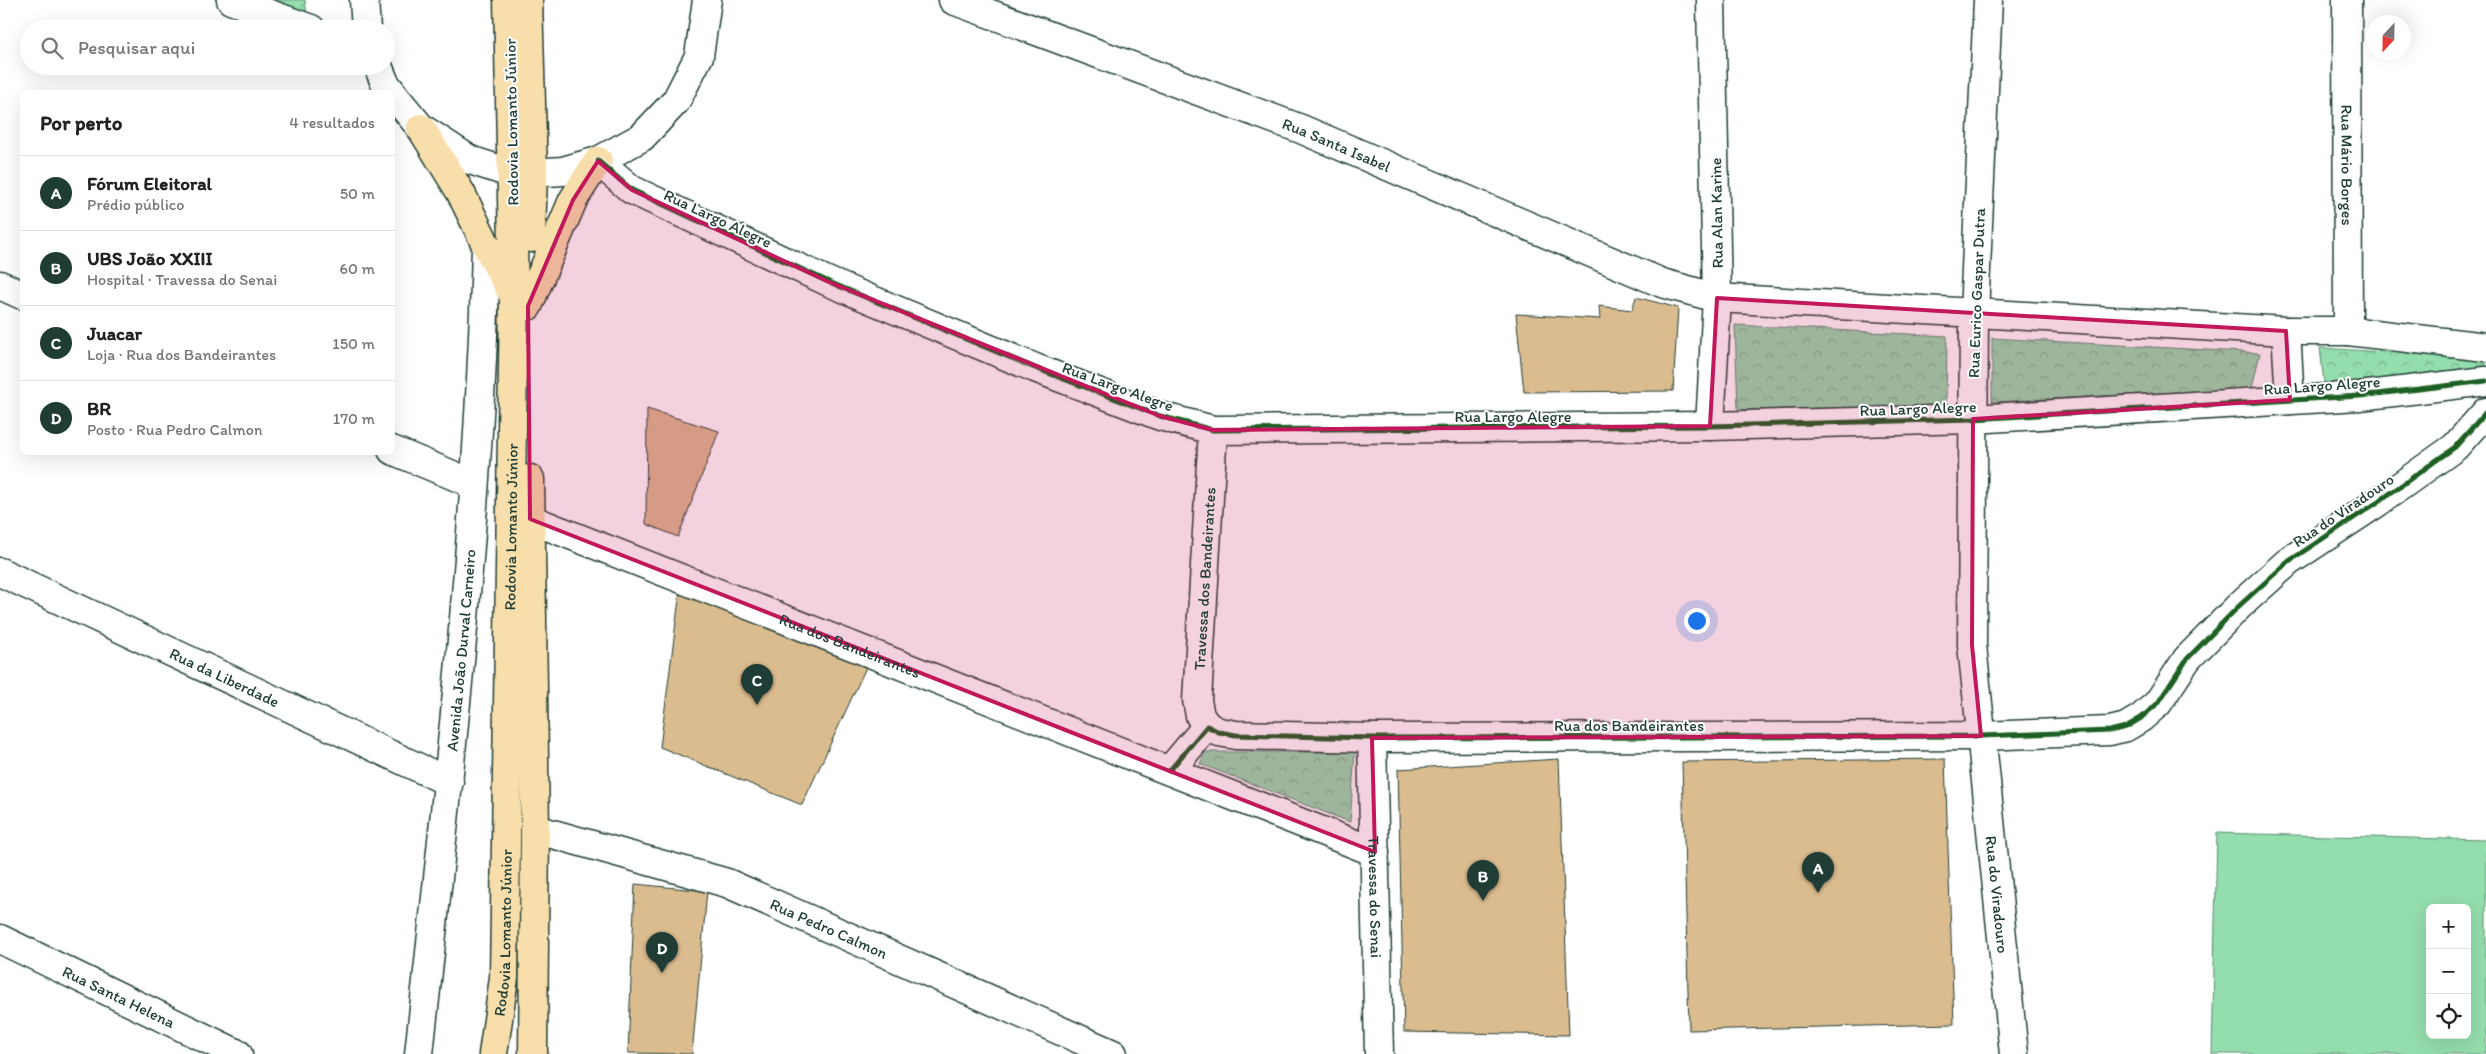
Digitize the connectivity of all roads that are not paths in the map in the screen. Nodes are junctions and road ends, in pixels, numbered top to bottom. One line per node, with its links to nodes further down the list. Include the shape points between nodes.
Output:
1 (231, 0): 10 (street)
2 (364, 0): 11 (street)
3 (508, 0): 17 (highway, Rodovia Lomanto Júnior)
4 (528, 0): 17 (highway, Rodovia Lomanto Júnior)
5 (707, 0): 16 (street, via 700,56 676,101 642,137)
6 (953, 0): 21 (street, Rua Santa Isabel, via 1301,129 1662,283)
7 (1712, 0): 21 (street, Rua Alan Karine)
8 (1988, 0): 23 (street, Rua Eurico Gaspar Dutra)
9 (2347, 0): 25 (street, Rua Mário Borges)
10 (286, 20)
11 (365, 20)
12 (382, 75): 13 (street)
13 (390, 90)
14 (395, 97): 15 (street)
15 (421, 128): 17 (street, via 470,160); 18 (highway, via 461,193)
16 (598, 161): 17 (street, via 563,171); 22 (highway, via 573,200); 32 (street, Rua Largo Alegre, via 632,190 829,282 1160,416)
17 (523, 173): 22 (highway, Rodovia Lomanto Júnior)
18 (486, 245): 22 (highway); 34 (street, Avenida João Durval Carneiro, via 483,367)
19 (0, 286): 20 (street)
20 (20, 294)
21 (1717, 298): 23 (street); 31 (street, Rua Alan Karine)
22 (521, 300): 35 (highway, Rodovia Lomanto Júnior); 48 (highway, Rodovia Lomanto Júnior, via 504,978)
23 (1974, 314): 24 (street); 30 (street, Rua Eurico Gaspar Dutra)
24 (2286, 331): 25 (street); 28 (street)
25 (2348, 331): 26 (street)
26 (2486, 348)
27 (2486, 381): 28 (street, Rua Largo Alegre, via 2360,396)
28 (2290, 400): 30 (street, Rua Largo Alegre)
29 (2486, 412): 38 (street, Rua do Viradouro, via 2455,447 2290,561 2240,605 2188,659 2158,703 2126,727)
30 (1973, 419): 31 (street, Rua Largo Alegre); 39 (street, Rua Eurico Gaspar Dutra, via 1972,645)
31 (1710, 426): 32 (street, Rua Largo Alegre)
32 (1213, 430): 37 (street, Travessa dos Bandeirantes, via 1197,700 1200,716)
33 (395, 451): 34 (street)
34 (474, 484): 42 (street, Avenida João Durval Carneiro)
35 (530, 518): 41 (street, Rua dos Bandeirantes); 43 (highway, Rodovia Lomanto Júnior)
36 (0, 572): 42 (street, Rua da Liberdade)
37 (1207, 726): 40 (street, Rua dos Bandeirantes, via 1236,736); 41 (street)
38 (2110, 731): 39 (street, Rua dos Bandeirantes)
39 (1981, 736): 40 (street, Rua dos Bandeirantes); 52 (street, Rua do Viradouro)
40 (1372, 738): 44 (street, Travessa do Senai)
41 (1170, 770): 44 (street, Rua dos Bandeirantes)
42 (449, 782): 47 (street, Avenida João Durval Carneiro)
43 (535, 830): 49 (highway, Rodovia Lomanto Júnior); 50 (street, Rua Pedro Calmon, via 727,883)
44 (1375, 852): 51 (street, Travessa do Senai)
45 (0, 939): 46 (street, Rua Santa Helena)
46 (238, 1054)
47 (419, 1054)
48 (493, 1054)
49 (533, 1054)
50 (1113, 1054)
51 (1379, 1054)
52 (2014, 1054)

